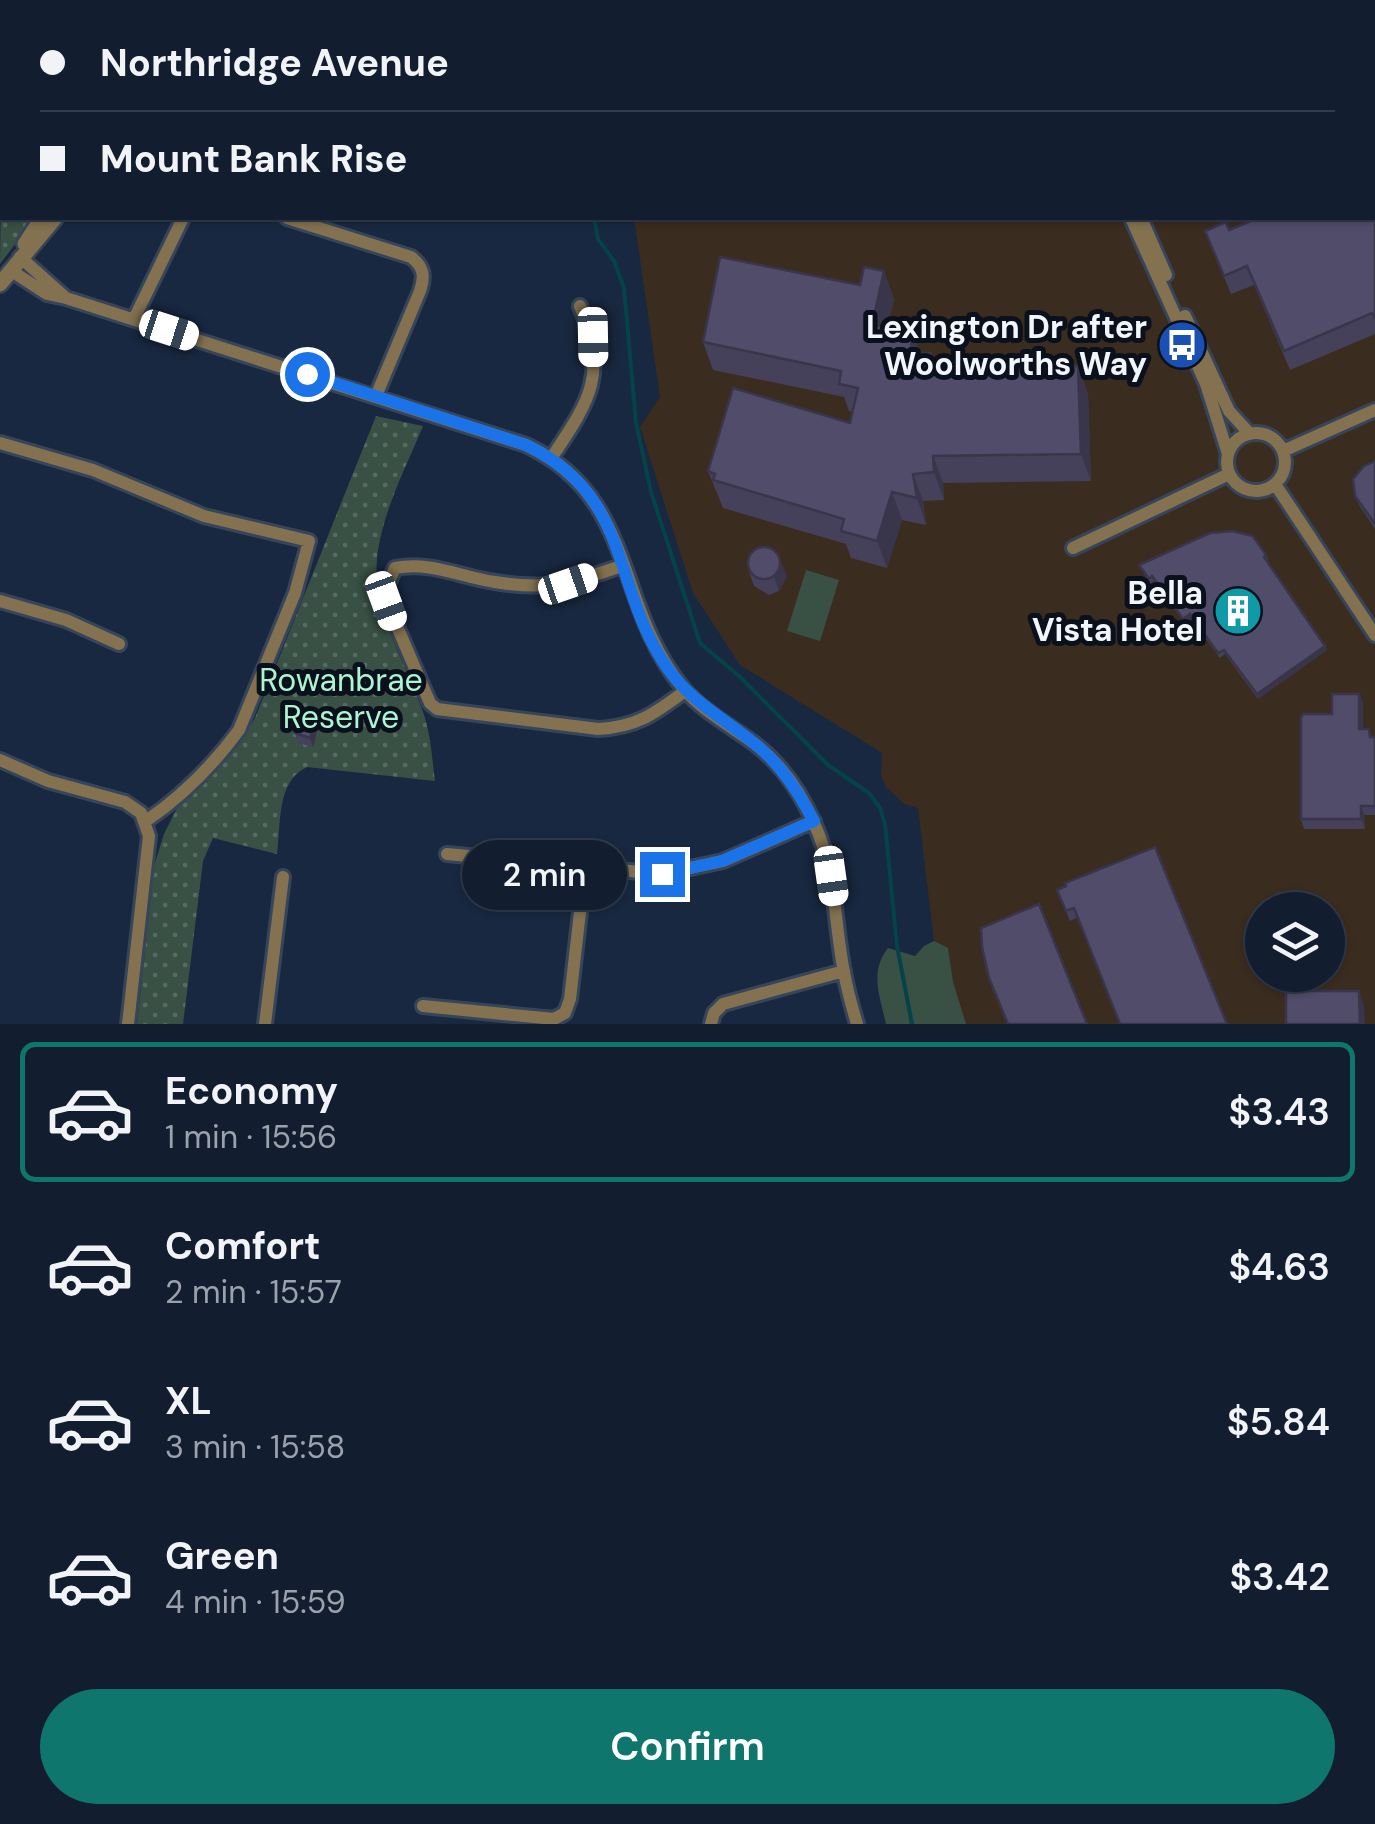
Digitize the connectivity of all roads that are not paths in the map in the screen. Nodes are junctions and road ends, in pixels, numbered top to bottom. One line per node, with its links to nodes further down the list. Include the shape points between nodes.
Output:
1 (40, 220): 7 (street)
2 (53, 220): 7 (street)
3 (182, 220): 9 (street)
4 (293, 220): 10 (street, via 410,258 423,270)
5 (1132, 220): 15 (street, via 1206,384)
6 (1142, 220): 12 (street, via 1229,411)
7 (10, 270): 9 (street, via 66,298)
8 (580, 306): 16 (street, via 593,337 591,394)
9 (134, 319): 10 (street)
10 (376, 396): 16 (street)
11 (1375, 410): 14 (street)
12 (1250, 434): 14 (street, via 1272,439); 15 (street)
13 (0, 444): 26 (street, via 93,470 204,516 309,542 246,718 224,750)
14 (1282, 451): 18 (street, via 1284,467)
15 (1228, 454): 17 (street)
16 (552, 457): 20 (street, via 600,508)
17 (1228, 474): 18 (street, via 1252,491); 19 (street)
18 (1274, 484): 22 (street)
19 (1073, 548)
20 (624, 565): 24 (street, via 651,641); 24 (street, via 540,588 416,564 395,568 386,601 437,709 622,728)
21 (0, 600): 23 (street)
22 (1375, 635)
23 (119, 644)
24 (686, 692): 27 (street, via 782,769)
25 (0, 760): 26 (street, via 48,782 125,802)
26 (146, 821): 33 (street)
27 (814, 821): 29 (street, via 722,861 662,874); 31 (street, via 831,876)
28 (447, 854): 29 (street)
29 (584, 869): 32 (street, via 565,1013 554,1019)
30 (282, 877): 34 (street)
31 (844, 971): 35 (street, via 722,1004); 36 (street)
32 (423, 1006)
33 (128, 1024)
34 (265, 1024)
35 (711, 1024)
36 (857, 1024)

